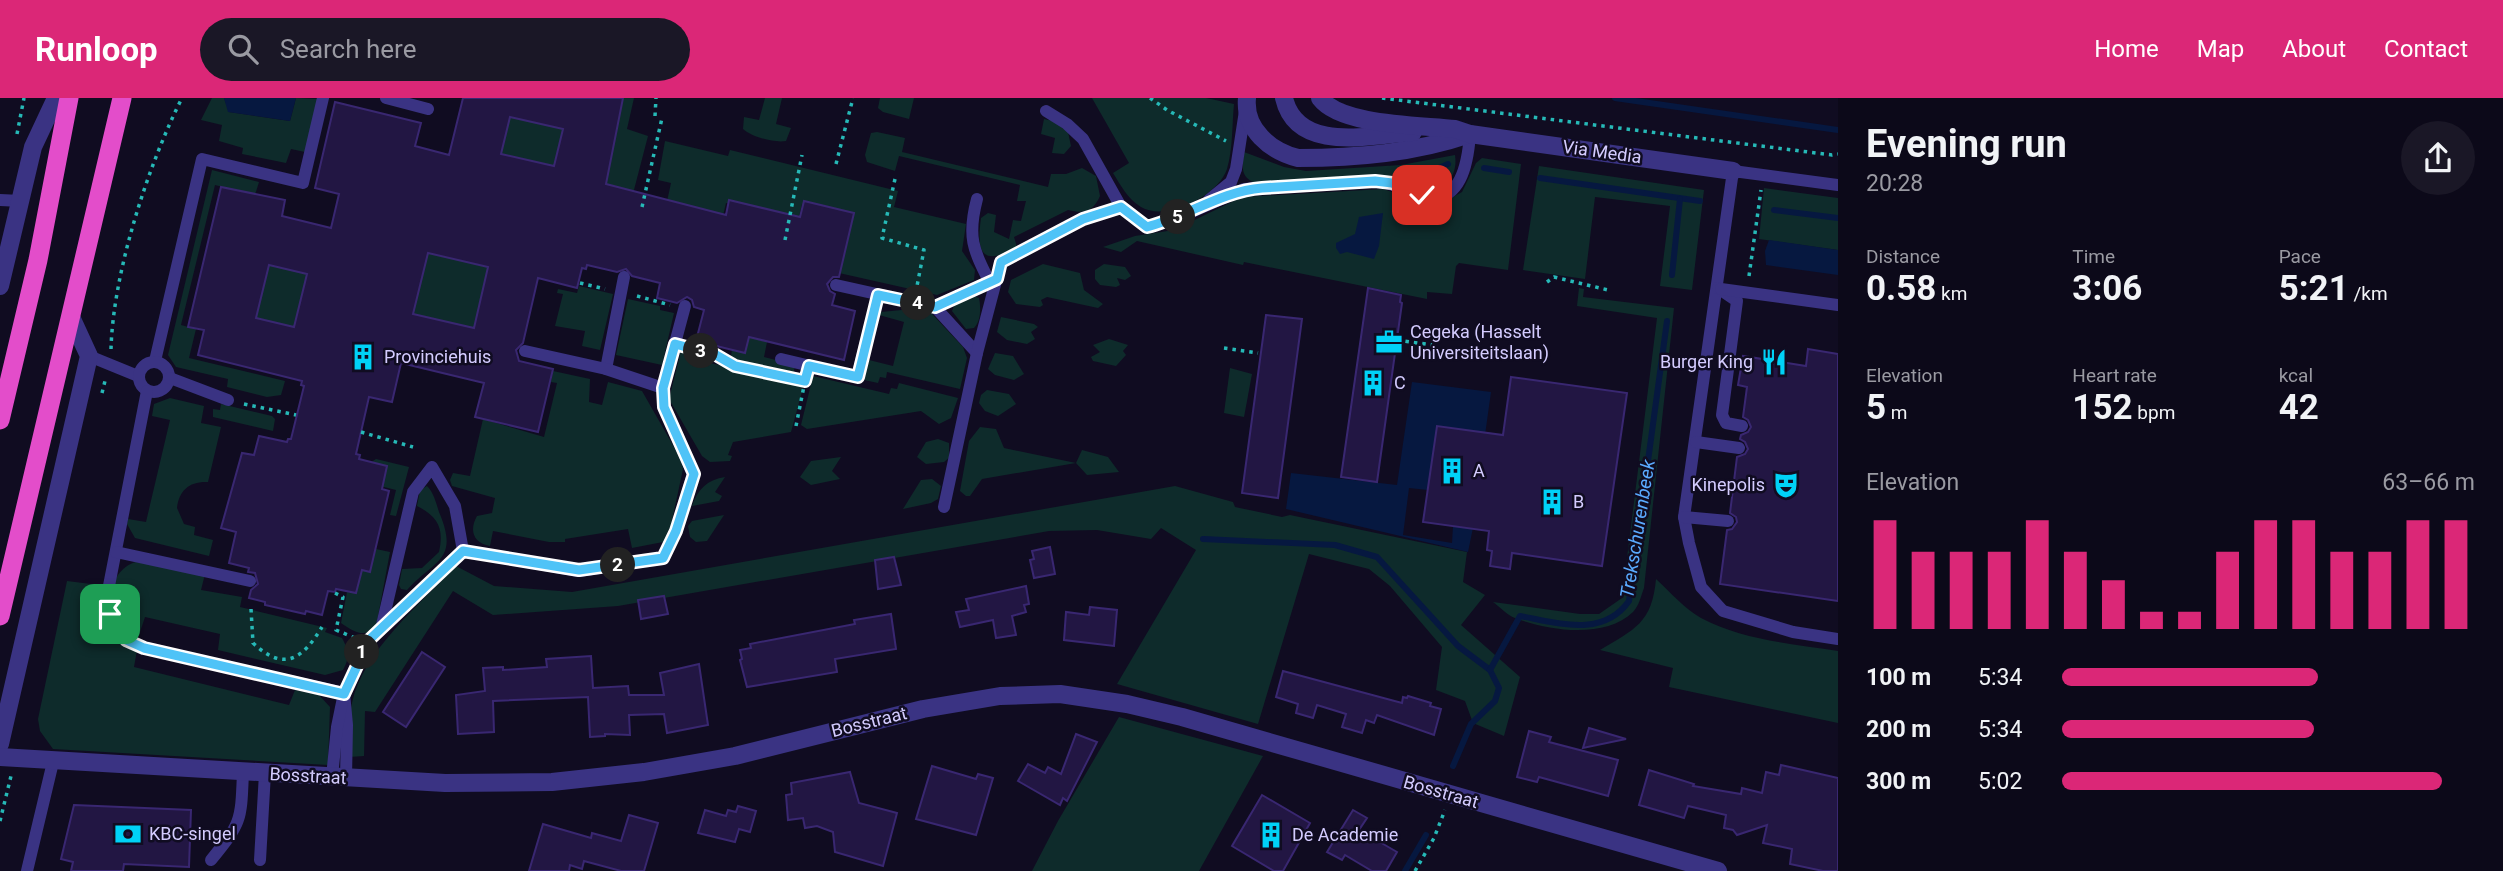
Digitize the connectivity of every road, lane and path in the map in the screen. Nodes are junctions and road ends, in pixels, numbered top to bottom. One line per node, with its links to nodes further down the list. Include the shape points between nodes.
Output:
1 (56, 98): 27 (street, via 33,147)
2 (69, 98): 68 (highway, via 38,260)
3 (122, 98): 45 (highway)
4 (323, 98): 55 (lane, via 303,183 202,159)
5 (386, 98): 13 (lane)
6 (656, 98): 15 (path)
7 (853, 98): 21 (path)
8 (1150, 98): 18 (path)
9 (1284, 98): 17 (street, Via Media, via 1296,122 1331,138)
10 (1320, 98): 17 (street, Via Media, via 1330,108 1356,117)
11 (1382, 98): 19 (path)
12 (1245, 101): 17 (street, Via Media, via 1262,139 1297,159 1400,153 1438,145); 18 (lane)
13 (428, 109)
14 (1046, 111): 29 (lane, via 1083,139)
15 (655, 116)
16 (662, 118): 28 (path)
17 (1463, 132): 22 (street, Via Media); 30 (lane, via 1467,164 1462,180 1448,194 1422,195 1375,181 1244,189)
18 (1239, 148): 30 (lane, via 1231,181)
19 (1838, 154)
20 (802, 155): 31 (path)
21 (836, 164)
22 (1733, 177): 24 (lane); 37 (lane); 39 (path, via 1762,184)
23 (895, 178): 41 (path, via 882,238 924,250)
24 (1838, 185)
25 (977, 199): 33 (lane, via 972,247)
26 (0, 200): 27 (lane)
27 (21, 201): 36 (street)
28 (642, 207)
29 (1121, 207): 30 (lane, via 1147,227); 33 (lane, via 1083,219 1001,262)
30 (1198, 209)
31 (785, 240)
32 (624, 277): 57 (lane)
33 (993, 281): 44 (lane); 52 (lane)
34 (1547, 282): 38 (path, via 1554,277)
35 (836, 285): 40 (lane)
36 (0, 286)
37 (1718, 288): 39 (lane); 70 (lane, via 1737,301 1722,415 1726,423); 72 (lane)
38 (1608, 290)
39 (1746, 292): 42 (lane)
40 (878, 295): 41 (lane); 56 (lane, via 858,377)
41 (913, 302): 44 (lane)
42 (1838, 305)
43 (685, 306): 47 (lane)
44 (935, 307): 52 (lane)
45 (72, 319): 53 (street); 83 (highway)
46 (1397, 341): 48 (path)
47 (675, 344): 59 (path, via 717,352 735,366); 63 (lane)
48 (1432, 345)
49 (1224, 348): 51 (path)
50 (525, 351): 57 (lane)
51 (1258, 352)
52 (977, 353): 75 (lane)
53 (89, 355): 58 (lane); 89 (street)
54 (781, 359): 56 (lane)
55 (155, 361): 58 (lane, via 141,368); 60 (lane, via 166,366)
56 (809, 366): 62 (path)
57 (606, 369): 63 (lane)
58 (138, 376): 64 (lane)
59 (782, 376)
60 (170, 378): 64 (lane, via 166,387); 65 (lane)
61 (794, 378): 62 (path)
62 (805, 381): 69 (path)
63 (663, 388): 78 (lane, via 664,407 694,474 663,558 579,570)
64 (147, 391): 79 (lane)
65 (228, 400)
66 (260, 407): 67 (path)
67 (296, 415)
68 (0, 420)
69 (796, 426)
70 (1742, 426)
71 (361, 432): 73 (path)
72 (1696, 442): 74 (lane); 76 (lane)
73 (413, 447)
74 (1739, 448)
75 (944, 507)
76 (1684, 517): 77 (lane); 86 (lane, via 1701,587 1723,611 1794,632)
77 (1728, 521)
78 (463, 551): 85 (lane); 85 (lane, via 455,506 432,467 413,492)
79 (117, 552): 80 (lane); 88 (lane, via 107,596 110,614 126,640)
80 (250, 581)
81 (335, 593): 87 (path, via 343,597 336,630 355,637)
82 (251, 609): 84 (path, via 253,643 278,659 302,654)
83 (0, 616)
84 (322, 627)
85 (382, 627): 87 (lane)
86 (1838, 639)
87 (363, 650): 88 (lane)
88 (344, 694): 94 (lane, via 337,727)
89 (0, 744)
90 (0, 757): 91 (street, Bosstraat)
91 (53, 762): 92 (street, Bosstraat); 98 (lane)
92 (243, 772): 93 (street, Bosstraat); 96 (lane, via 236,829)
93 (265, 773): 94 (street, Bosstraat); 97 (lane)
94 (339, 778): 95 (street, Bosstraat, via 552,782 644,772 735,756 923,709 1000,696 1060,694 1182,716)
95 (1450, 795): 99 (path); 100 (street, Bosstraat)
96 (211, 860)
97 (260, 860)
98 (27, 871)
99 (1415, 871)
100 (1718, 871)

